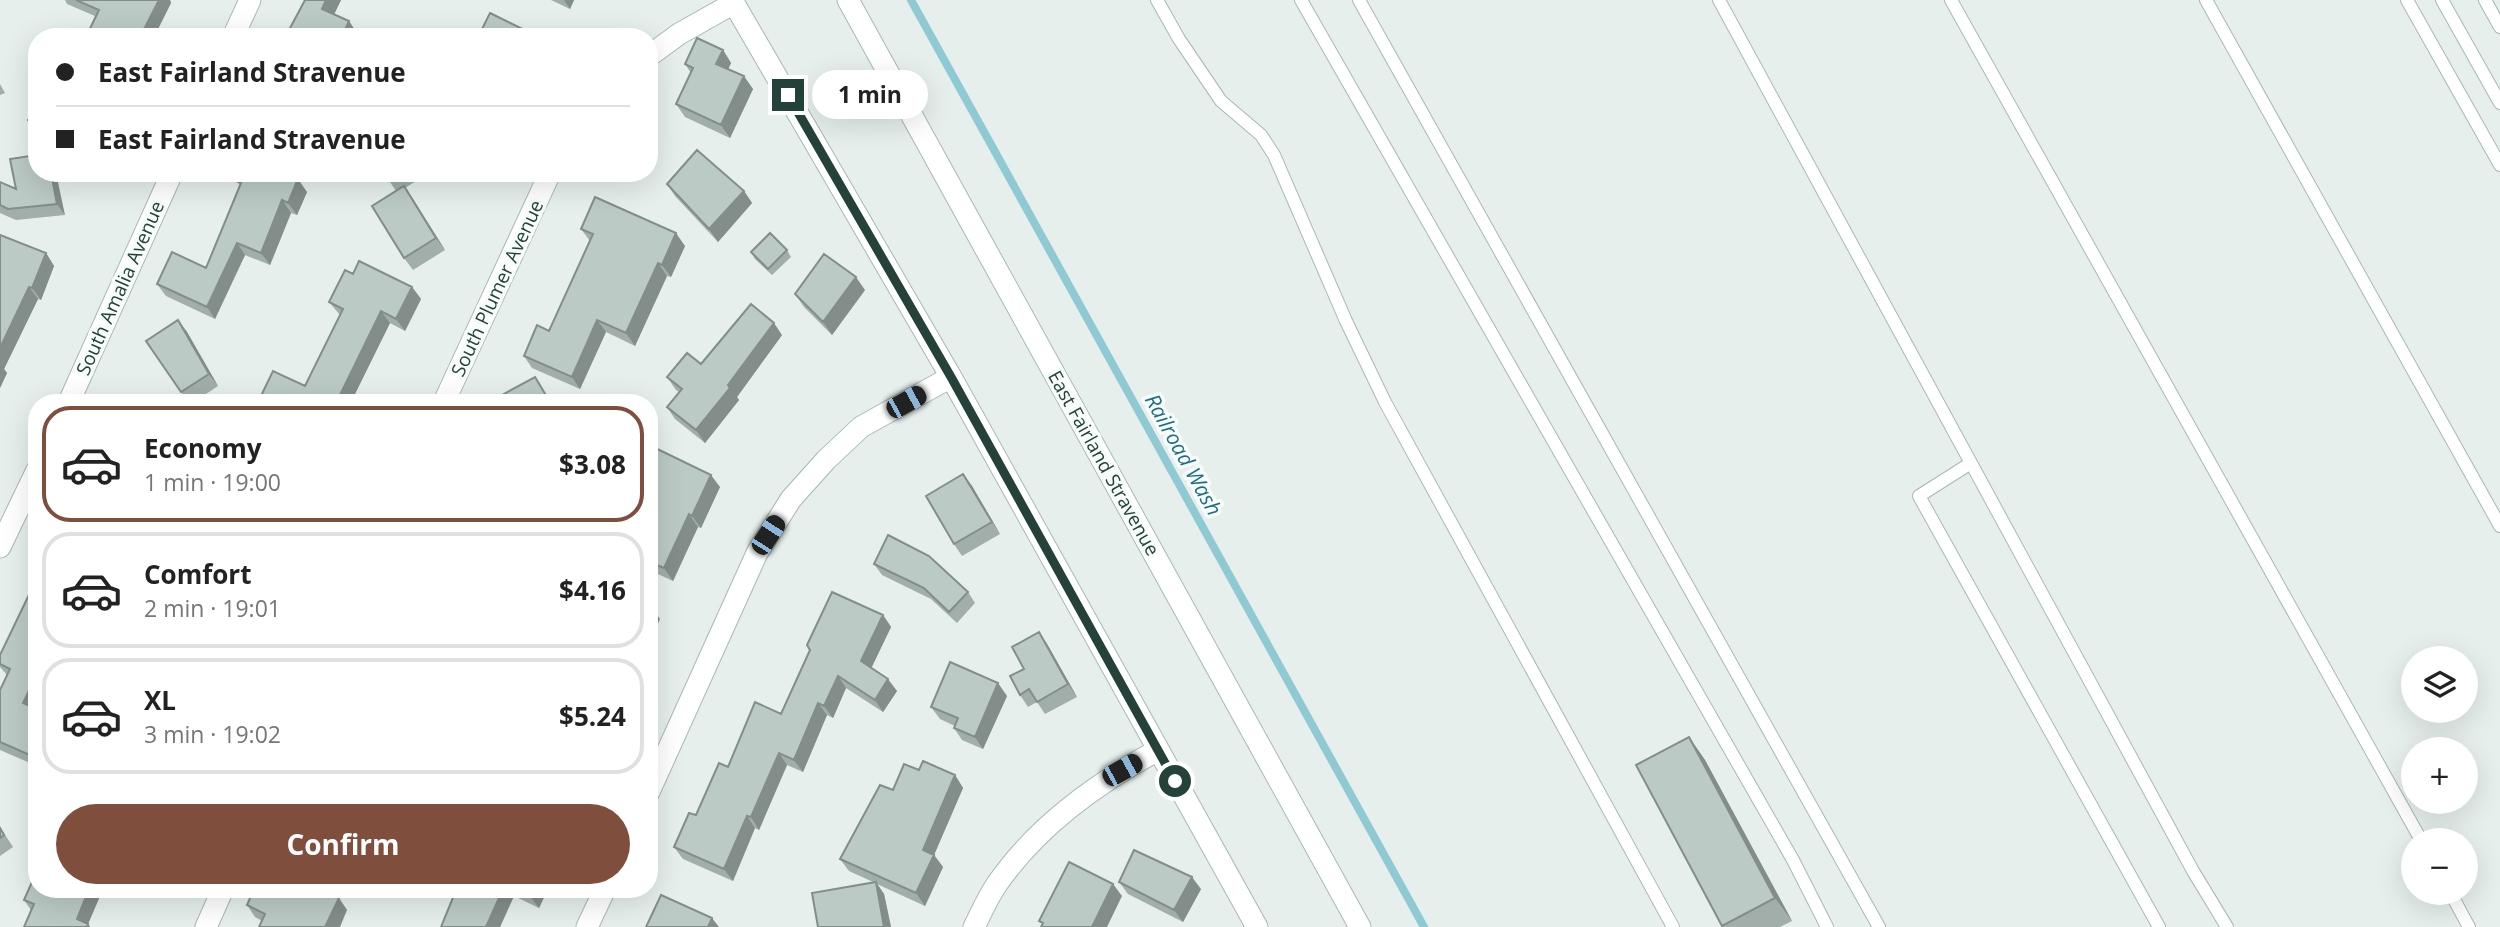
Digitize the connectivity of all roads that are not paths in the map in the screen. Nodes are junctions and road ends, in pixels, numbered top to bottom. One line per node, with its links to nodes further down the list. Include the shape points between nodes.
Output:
1 (250, 0): 14 (street)
2 (848, 0): 37 (street, East Fairland Stravenue)
3 (1157, 0): 38 (lane, via 1221,101 1261,135 1274,155 1385,402)
4 (1301, 0): 39 (lane)
5 (1359, 0): 40 (lane)
6 (1719, 0): 23 (lane)
7 (1951, 0): 29 (lane)
8 (2206, 0): 25 (lane)
9 (2407, 0): 17 (lane)
10 (2442, 0): 16 (lane)
11 (2485, 0): 13 (lane)
12 (733, 1): 15 (street); 20 (street)
13 (2500, 27)
14 (237, 28)
15 (658, 49)
16 (2500, 103)
17 (2500, 165)
18 (168, 182): 21 (street, South Amalia Avenue)
19 (546, 182): 22 (street, South Plumer Avenue)
20 (951, 377): 27 (street); 28 (street, via 861,427 791,499 757,553)
21 (73, 394)
22 (448, 394)
23 (1971, 463): 41 (lane, via 1919,496); 42 (lane)
24 (28, 489): 26 (street)
25 (2500, 526)
26 (0, 547)
27 (1158, 750): 35 (street, via 1122,770 1038,835 996,884); 36 (street)
28 (658, 772)
29 (2414, 828)
30 (219, 898): 33 (street)
31 (601, 898): 34 (street)
32 (2457, 905): 43 (lane)
33 (206, 927)
34 (587, 927)
35 (974, 927)
36 (1257, 927)
37 (1360, 927)
38 (1672, 927)
39 (1827, 927)
40 (1879, 927)
41 (2159, 927)
42 (2227, 927)
43 (2469, 927)

